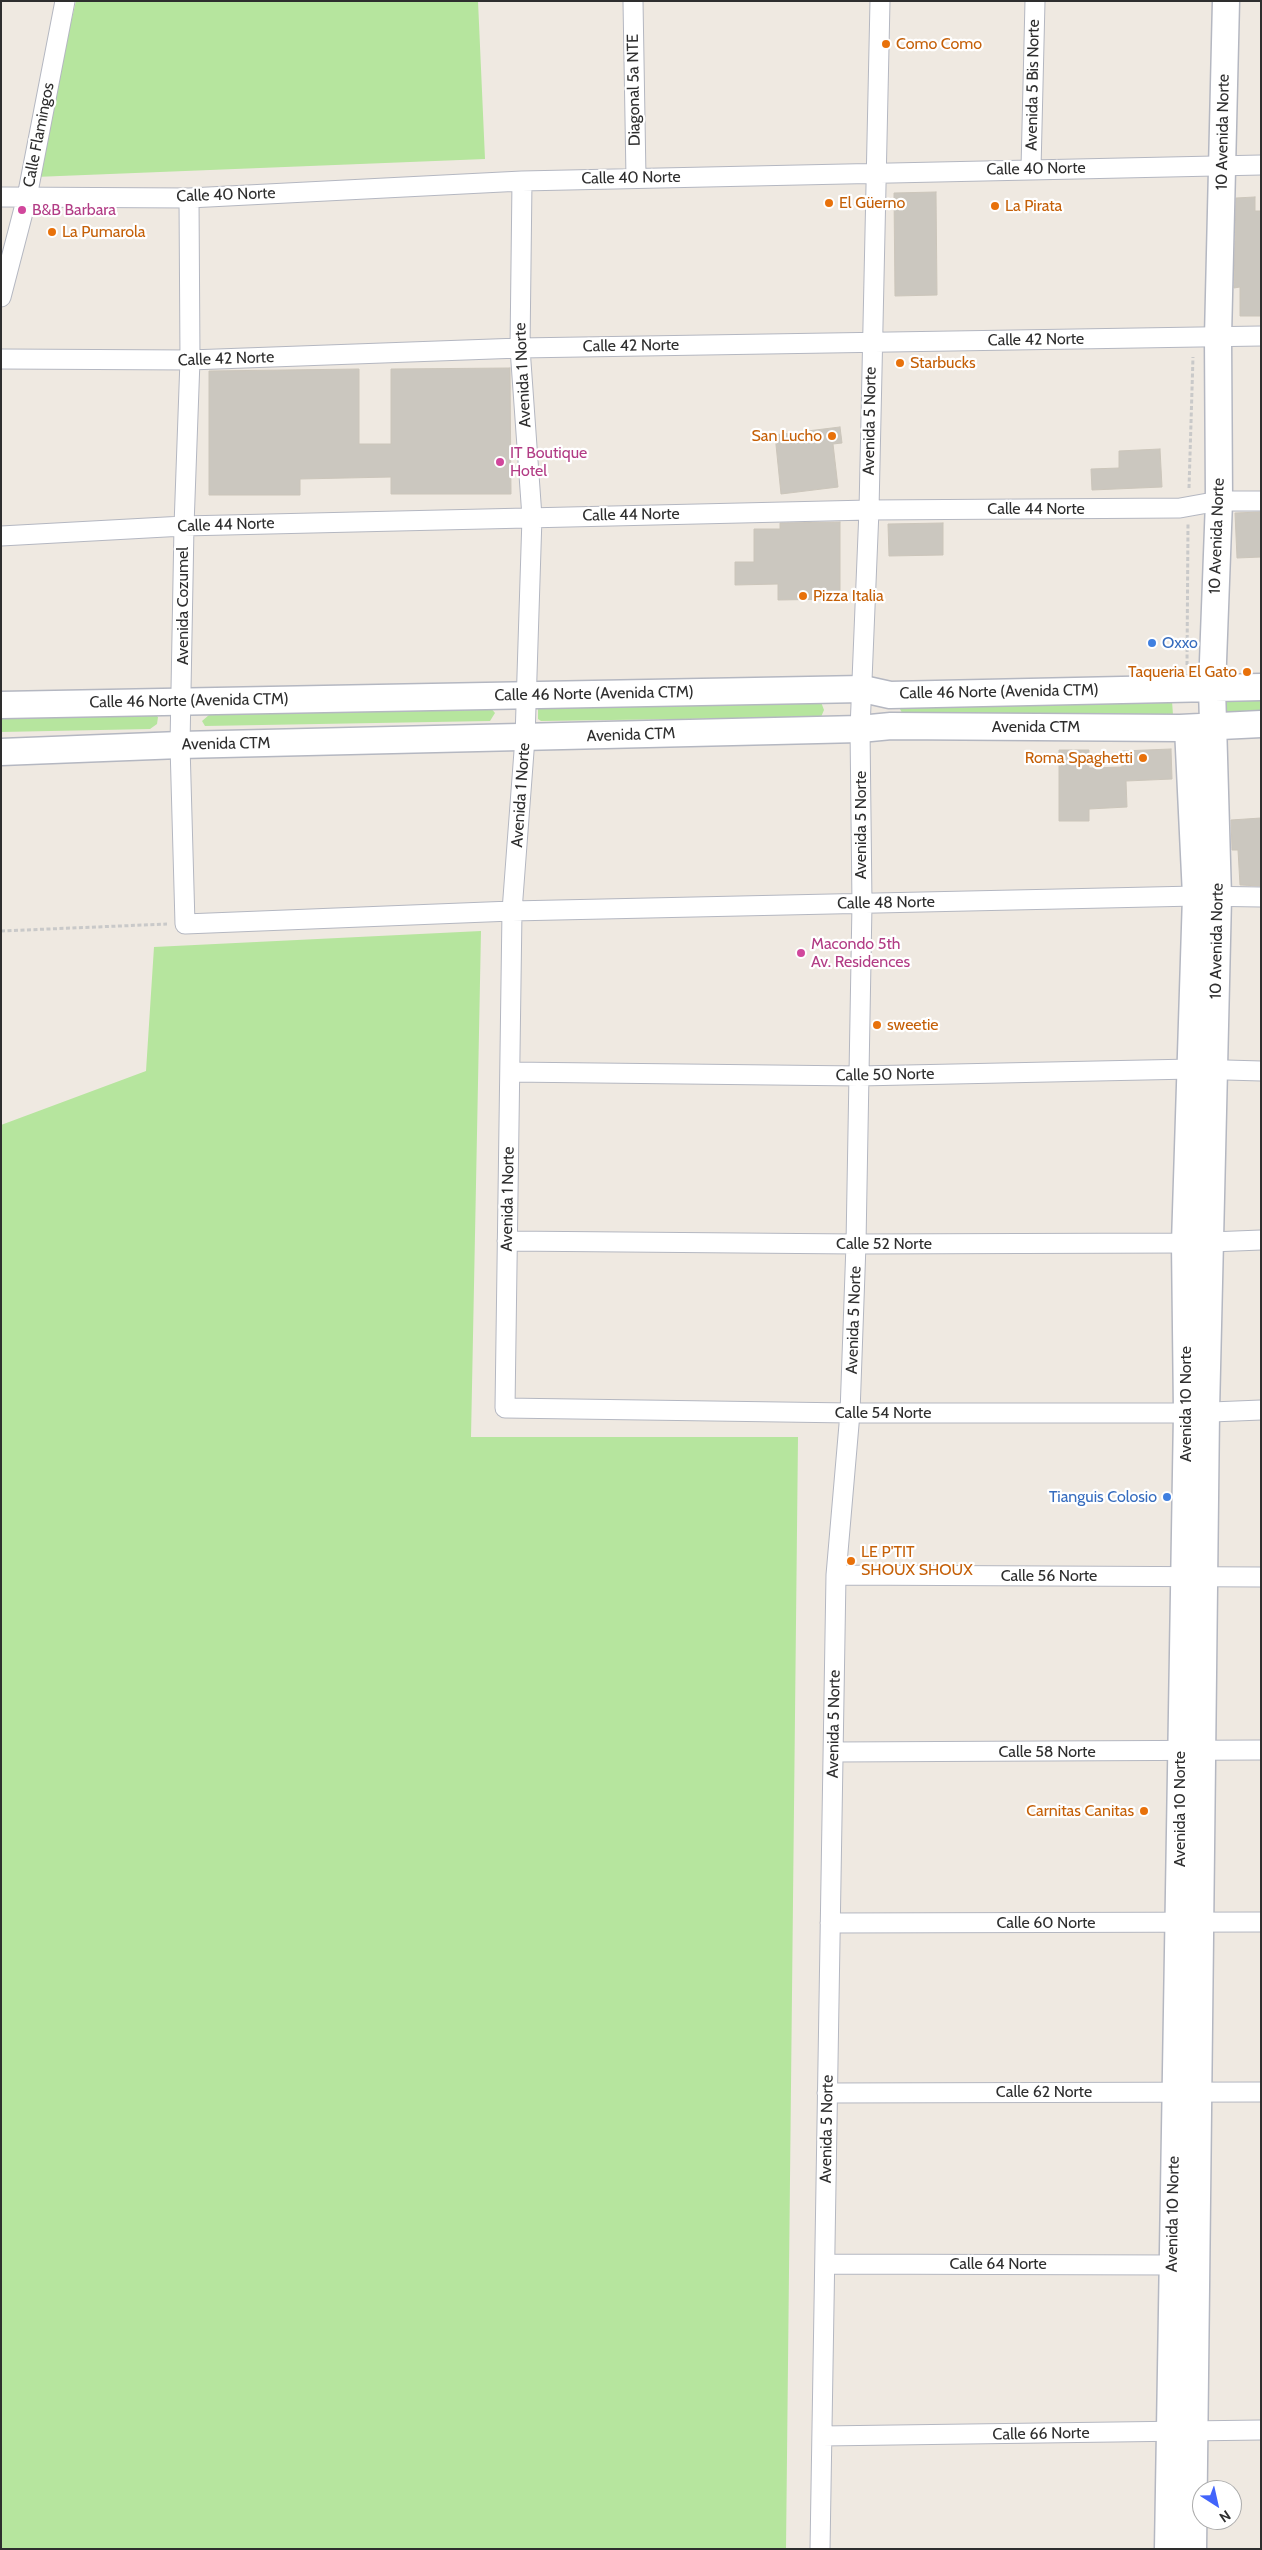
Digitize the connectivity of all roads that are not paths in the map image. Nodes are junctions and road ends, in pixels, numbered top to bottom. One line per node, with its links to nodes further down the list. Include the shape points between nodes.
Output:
1 (66, 1): 13 (street, Calle Flamingos)
2 (633, 1): 10 (street, Diagonal 5a NTE)
3 (880, 1): 9 (street, Avenida 5 Norte)
4 (1035, 1): 8 (street, Avenida 5 Bis Norte)
5 (1226, 1): 7 (street, 10 Avenida Norte)
6 (1261, 165): 7 (street, Calle 40 Norte)
7 (1212, 166): 8 (street, Calle 40 Norte); 16 (street, 10 Avenida Norte)
8 (1031, 169): 9 (street, Calle 40 Norte)
9 (875, 173): 10 (street, Calle 40 Norte); 18 (street, Avenida 5 Norte)
10 (636, 178): 11 (street, Calle 40 Norte)
11 (522, 181): 14 (street, Calle 40 Norte); 19 (street, Avenida 1 Norte)
12 (1, 197): 13 (street, Calle 40 Norte)
13 (26, 197): 14 (street, Calle 40 Norte); 15 (street, Calle Flamingos)
14 (189, 198): 21 (street, Avenida Cozumel)
15 (1, 296)
16 (1218, 336): 17 (street, Calle 42 Norte); 18 (street, Calle 42 Norte); 23 (street, 10 Avenida Norte)
17 (1261, 336)
18 (871, 342): 19 (street, Calle 42 Norte); 24 (street, Avenida 5 Norte)
19 (520, 348): 21 (street, Calle 42 Norte); 25 (street, Avenida 1 Norte)
20 (1, 359): 21 (street, Calle 42 Norte)
21 (190, 360): 26 (street, Avenida Cozumel)
22 (1261, 501): 23 (street, Calle 44 Norte)
23 (1219, 502): 24 (street, Calle 44 Norte, via 1188,507); 29 (street, 10 Avenida Norte)
24 (869, 510): 25 (street, Calle 44 Norte); 30 (street, Avenida 5 Norte)
25 (532, 517): 26 (street, Calle 44 Norte); 31 (street, Avenida 1 Norte)
26 (184, 526): 27 (street, Calle 44 Norte); 33 (street, Avenida Cozumel)
27 (1, 536)
28 (1261, 687): 29 (street)
29 (1212, 688): 32 (street, Calle 46 Norte (Avenida CTM)); 36 (street, 10 Avenida Norte)
30 (863, 689): 31 (street, Calle 46 Norte (Avenida CTM)); 32 (street, Calle 46 Norte (Avenida CTM)); 39 (street, Avenida 5 Norte)
31 (527, 695): 33 (street, Calle 46 Norte (Avenida CTM)); 40 (street, Avenida 1 Norte)
32 (890, 695): 37 (street)
33 (182, 702): 34 (street, Calle 46 Norte (Avenida CTM)); 41 (street, Avenida Cozumel)
34 (1, 705)
35 (1261, 724): 36 (street, Avenida CTM)
36 (1214, 725): 38 (street, Avenida CTM); 43 (street, 10 Avenida Norte)
37 (891, 726): 38 (street, Avenida CTM); 39 (street, Avenida CTM)
38 (1188, 728): 43 (street, 10 Avenida Norte)
39 (860, 729): 40 (street, Avenida CTM); 45 (street, Avenida 5 Norte)
40 (525, 738): 41 (street, Avenida CTM); 46 (street, Avenida 1 Norte)
41 (180, 745): 42 (street, Avenida CTM); 47 (street, Avenida Cozumel)
42 (1, 752)
43 (1207, 896): 44 (street, Calle 48 Norte); 45 (street, Calle 48 Norte); 48 (street, 10 Avenida Norte)
44 (1261, 897)
45 (862, 904): 46 (street, Calle 48 Norte); 51 (street, Avenida 5 Norte)
46 (512, 910): 47 (street, Calle 48 Norte); 50 (street, Avenida 1 Norte)
47 (185, 924)
48 (1203, 1070): 49 (street, Calle 50 Norte); 51 (street, Calle 50 Norte); 54 (street, Avenida 10 Norte)
49 (1261, 1071)
50 (510, 1072): 51 (street, Calle 50 Norte); 53 (street, Avenida 1 Norte)
51 (859, 1076): 55 (street, Avenida 5 Norte)
52 (1261, 1240): 54 (street, Calle 52 Norte)
53 (507, 1241): 55 (street, Calle 52 Norte); 56 (street, Avenida 1 Norte)
54 (1197, 1242): 55 (street, Calle 52 Norte); 58 (street, Avenida 10 Norte)
55 (856, 1244): 59 (street, Avenida 5 Norte)
56 (505, 1408): 59 (street, Calle 54 Norte)
57 (1261, 1410): 58 (street, Calle 54 Norte)
58 (1197, 1412): 59 (street, Calle 54 Norte); 61 (street, Avenida 10 Norte)
59 (850, 1413): 60 (street, Avenida 5 Norte)
60 (836, 1575): 61 (street, Calle 56 Norte); 65 (street, Avenida 5 Norte)
61 (1195, 1577): 62 (street, Calle 56 Norte); 64 (street, Avenida 10 Norte)
62 (1261, 1577)
63 (1261, 1750): 64 (street, Calle 58 Norte)
64 (1192, 1751): 65 (street, Calle 58 Norte); 68 (street, Avenida 10 Norte)
65 (834, 1752): 67 (street, Avenida 5 Norte)
66 (1261, 1922): 68 (street, Calle 60 Norte)
67 (830, 1923): 68 (street, Calle 60 Norte); 71 (street, Avenida 5 Norte)
68 (1189, 1923): 69 (street, Avenida 10 Norte)
69 (1187, 2092): 70 (street, Calle 62 Norte); 71 (street, Calle 62 Norte); 73 (street, Avenida 10 Norte); 75 (street, Avenida 10 Norte)
70 (1261, 2092)
71 (828, 2093): 72 (street, Avenida 5 Norte)
72 (824, 2264): 73 (street, Calle 64 Norte); 76 (street, Avenida 5 Norte)
73 (1172, 2265): 75 (street, Avenida 10 Norte)
74 (1261, 2430): 75 (street, Calle 66 Norte)
75 (1181, 2432): 76 (street, Calle 66 Norte); 78 (street, Avenida 10 Norte); 79 (street, Avenida 10 Norte)
76 (822, 2436): 77 (street, Avenida 5 Norte)
77 (820, 2549)
78 (1168, 2549)
79 (1193, 2549)

